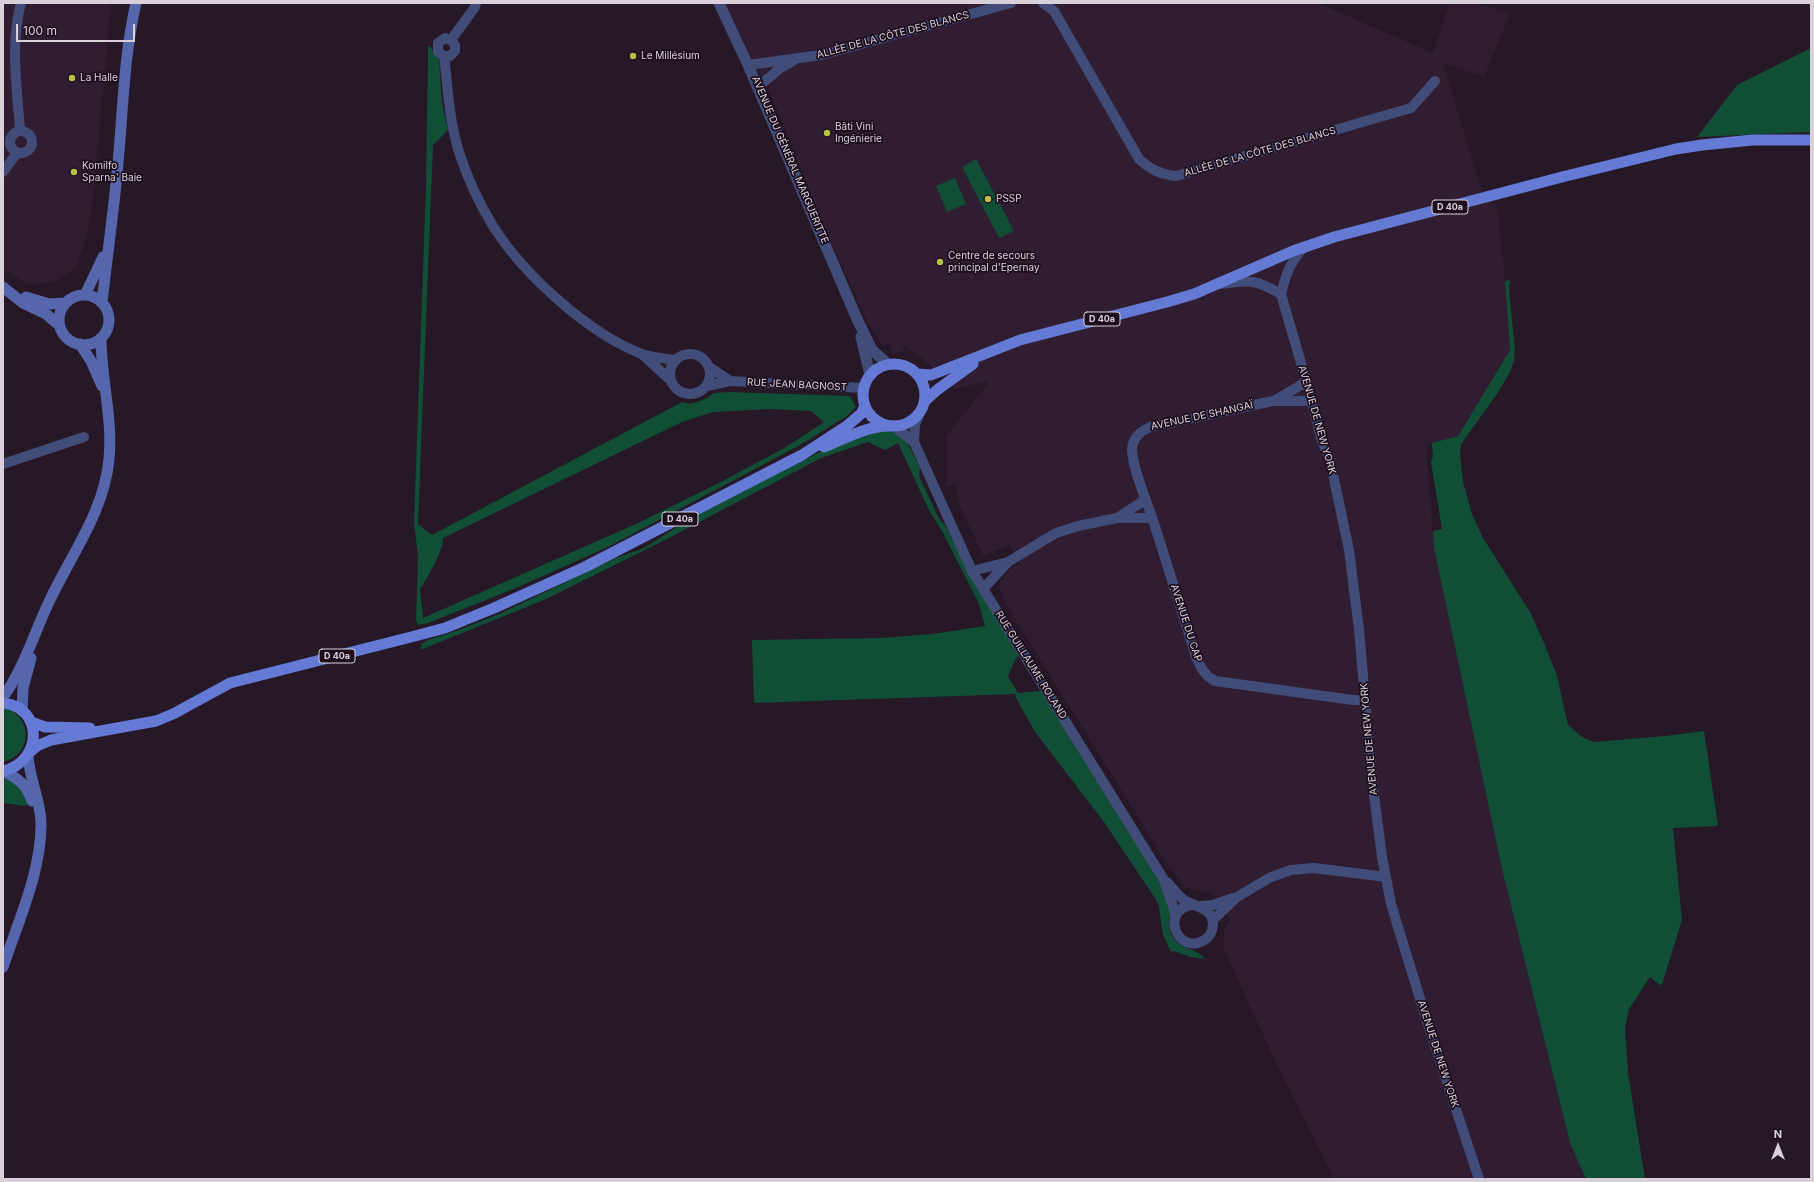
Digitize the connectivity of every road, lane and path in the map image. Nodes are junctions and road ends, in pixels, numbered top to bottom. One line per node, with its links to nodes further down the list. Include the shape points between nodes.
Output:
1 (21, 3): 13 (street, via 15,47)
2 (719, 3): 10 (street, AVENUE DU GÉNÉRAL MARGUERITTE)
3 (1011, 3): 9 (street, ALLÉE DE LA CÔTE DES BLANCS, via 821,55)
4 (1043, 3): 11 (street, ALLÉE DE LA CÔTE DES BLANCS, via 1054,11 1139,159 1151,170 1162,175 1176,176 1412,108)
5 (136, 5): 17 (main road, via 124,88)
6 (476, 5): 7 (street, RUE JEAN BAGNOST)
7 (452, 40): 8 (street, RUE JEAN BAGNOST, via 455,51 450,56); 8 (street, RUE JEAN BAGNOST, via 445,38 438,43 438,52)
8 (444, 56): 29 (street, RUE JEAN BAGNOST, via 449,108 459,153 493,226 517,258 584,321)
9 (797, 59): 10 (street, ALLÉE DE LA CÔTE DES BLANCS); 12 (street, ALLÉE DE LA CÔTE DES BLANCS, via 779,68)
10 (748, 65): 12 (street, AVENUE DU GÉNÉRAL MARGUERITTE)
11 (1435, 81)
12 (758, 87): 25 (street, AVENUE DU GÉNÉRAL MARGUERITTE)
13 (20, 130): 15 (street, via 9,139 11,148); 15 (street, via 30,134 32,145 25,153)
14 (1811, 140): 18 (main road, D 40a, via 1753,140 1676,149)
15 (17, 153): 16 (street)
16 (3, 172)
17 (112, 230): 22 (main road, via 97,273); 23 (main road)
18 (1305, 246): 19 (main road, D 40a); 21 (street, via 1288,270)
19 (1218, 285): 21 (street, via 1257,281); 30 (main road, D 40a, via 1167,302 1020,340)
20 (5, 289): 24 (main road, via 38,302); 26 (main road)
21 (1281, 294): 38 (street, AVENUE DE NEW YORK)
22 (85, 296): 23 (main road); 24 (main road, via 78,295)
23 (102, 302): 27 (main road, via 108,316 108,325)
24 (65, 303): 26 (main road, via 59,317)
25 (857, 318): 32 (street, AVENUE DU GÉNÉRAL MARGUERITTE, via 872,350); 35 (street, AVENUE DU GÉNÉRAL MARGUERITTE)
26 (59, 325): 28 (main road, via 66,338)
27 (101, 338): 28 (main road); 41 (main road)
28 (80, 344): 41 (main road, via 91,361)
29 (643, 355): 31 (street, RUE JEAN BAGNOST); 36 (street, RUE JEAN BAGNOST)
30 (986, 355): 34 (main road, D 40a, via 931,375); 42 (main road, D 40a)
31 (675, 360): 33 (street, RUE JEAN BAGNOST, via 687,354 694,354); 36 (street, via 669,372)
32 (888, 364): 34 (main road, via 904,365); 35 (main road)
33 (709, 367): 37 (street, RUE JEAN BAGNOST); 39 (street)
34 (918, 374): 42 (main road, via 926,390)
35 (870, 375): 40 (main road)
36 (669, 379): 39 (street, RUE JEAN BAGNOST, via 682,394 696,394)
37 (730, 381): 39 (street, RUE JEAN BAGNOST); 40 (street, RUE JEAN BAGNOST)
38 (1306, 382): 43 (street); 44 (street, AVENUE DE NEW YORK)
39 (707, 386)
40 (864, 388): 45 (main road)
41 (105, 395): 59 (main road, via 109,459 104,484 84,537)
42 (925, 401): 46 (main road)
43 (1273, 401): 44 (street); 49 (street, AVENUE DE SHANGAÏ, via 1153,426 1144,429)
44 (1312, 401): 61 (street, AVENUE DE NEW YORK, via 1320,438 1330,460 1349,550)
45 (865, 405): 47 (main road, via 872,418); 51 (main road, D 40a, via 862,413 848,425)
46 (919, 414): 47 (main road, via 904,425); 50 (street)
47 (892, 426): 50 (street); 51 (main road, D 40a, via 881,426)
48 (84, 436): 52 (street)
49 (1135, 438): 53 (street, AVENUE DU CAP, via 1132,450)
50 (914, 442): 57 (street, RUE GUILLAUME ROLAND)
51 (802, 455): 65 (main road, D 40a, via 556,581 470,618 415,636 230,683 173,714)
52 (3, 464)
53 (1146, 500): 54 (street); 55 (street, AVENUE DU CAP)
54 (1117, 518): 55 (street); 56 (street, via 1056,533)
55 (1152, 518): 61 (street, AVENUE DU CAP, via 1196,657 1202,671 1208,677 1216,681)
56 (1008, 562): 57 (street); 58 (street)
57 (972, 571): 58 (street, RUE GUILLAUME ROLAND)
58 (983, 589): 70 (street, RUE GUILLAUME ROLAND)
59 (39, 624): 60 (main road, via 20,668); 63 (main road, via 23,688)
60 (3, 697)
61 (1365, 700): 69 (street, AVENUE DE NEW YORK, via 1372,779)
62 (3, 702): 63 (main road)
63 (22, 711): 64 (main road)
64 (31, 722): 65 (main road, D 40a, via 58,728); 66 (main road, via 34,742)
65 (119, 728): 66 (main road, D 40a, via 51,740 37,746)
66 (30, 753): 67 (main road, via 17,766); 68 (main road, via 28,765)
67 (3, 771): 68 (main road, via 20,780 28,788)
68 (41, 820): 75 (main road, via 39,855)
69 (1386, 877): 71 (street, via 1314,868 1291,870 1271,877); 76 (street, AVENUE DE NEW YORK, via 1391,904 1425,1015)
70 (1164, 880): 72 (street, RUE GUILLAUME ROLAND, via 1178,895); 73 (street, RUE GUILLAUME ROLAND)
71 (1237, 897): 72 (street, via 1214,905); 74 (street)
72 (1197, 905): 73 (street, via 1184,907); 74 (street, via 1210,914)
73 (1175, 918): 74 (street, via 1174,925 1179,937 1194,944 1203,942 1209,936)
74 (1213, 920)
75 (3, 967)
76 (1479, 1179)

